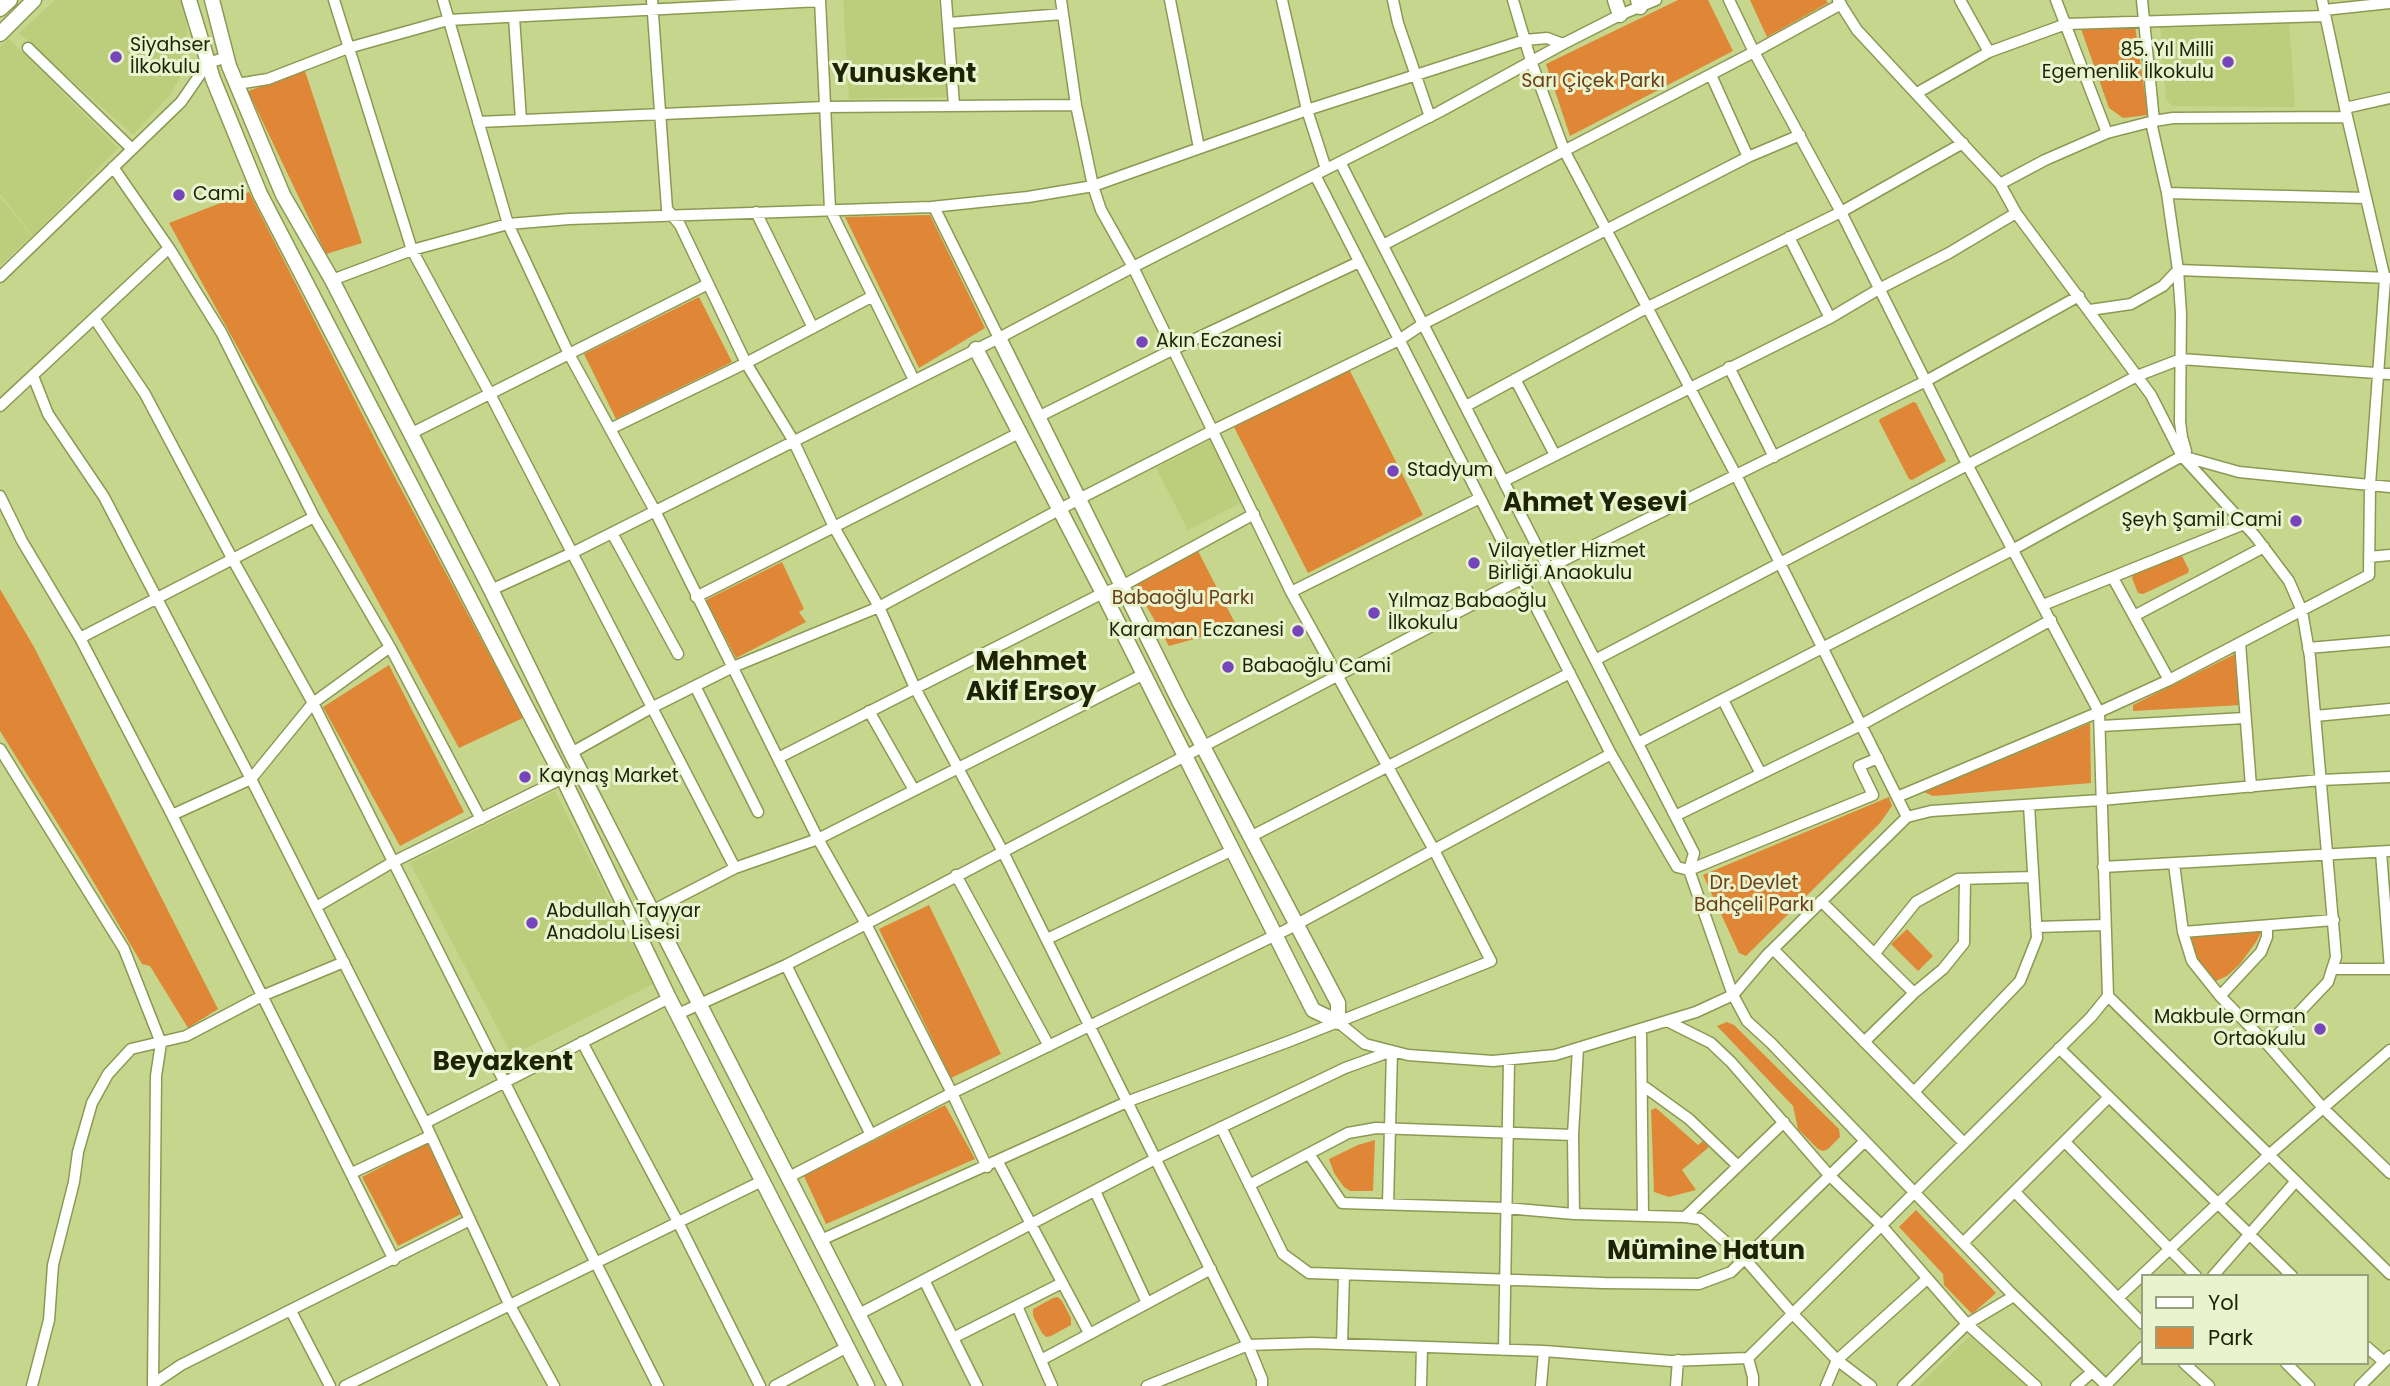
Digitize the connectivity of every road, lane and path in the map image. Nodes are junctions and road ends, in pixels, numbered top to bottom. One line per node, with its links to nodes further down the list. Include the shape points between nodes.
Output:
1 (10, 0): 24 (street)
2 (34, 0): 33 (street)
3 (189, 0): 42 (street)
4 (212, 0): 40 (street)
5 (334, 0): 37 (street)
6 (443, 0): 29 (street)
7 (946, 0): 31 (street)
8 (1061, 0): 26 (street)
9 (1170, 0): 61 (street)
10 (1282, 0): 51 (street)
11 (1393, 0): 43 (street)
12 (1513, 0): 34 (street)
13 (1615, 0): 27 (street)
14 (1656, 0): 22 (street)
15 (1728, 0): 38 (street)
16 (1960, 0): 39 (street)
17 (2056, 0): 32 (street)
18 (2142, 0): 30 (street)
19 (820, 1): 23 (street); 50 (street)
20 (1839, 2): 38 (street); 46 (street, via 1857,30)
21 (2390, 3): 25 (street)
22 (1639, 4): 27 (street)
23 (652, 5): 28 (street); 53 (street)
24 (0, 9)
25 (2324, 9): 30 (street); 52 (street)
26 (1063, 14): 31 (street); 49 (street)
27 (1620, 15): 35 (street)
28 (514, 17): 29 (street); 55 (street)
29 (448, 20): 37 (street); 56 (street)
30 (2144, 21): 32 (street); 57 (street)
31 (948, 23): 48 (street)
32 (2066, 24): 39 (street); 58 (street)
33 (0, 34)
34 (1525, 40): 35 (street, via 1547,38); 41 (street); 43 (street)
35 (1563, 44): 41 (street)
36 (28, 48): 62 (street)
37 (348, 48): 45 (street, via 268,79); 84 (street)
38 (1754, 52): 44 (street); 59 (street)
39 (1989, 52): 46 (street)
40 (227, 57): 42 (street); 45 (street)
41 (1531, 61): 54 (street); 63 (street)
42 (208, 63): 62 (street, via 181,102); 201 (street, via 260,194)
43 (1415, 75): 51 (street); 54 (street)
44 (1711, 75): 63 (street); 64 (street)
45 (236, 84): 90 (street, via 283,195)
46 (1917, 93): 60 (street)
47 (2390, 99): 52 (street)
48 (954, 105): 49 (street); 50 (street)
49 (1076, 105): 70 (street)
50 (825, 107): 53 (street); 74 (street)
51 (1307, 110): 61 (street); 67 (street)
52 (2346, 113): 57 (street); 72 (street)
53 (660, 114): 55 (street); 78 (street, via 667,209)
54 (1430, 117): 65 (street)
55 (521, 120): 56 (street)
56 (478, 121): 79 (street)
57 (2153, 121): 58 (street); 71 (street)
58 (2107, 133): 69 (street)
59 (1800, 135): 64 (street); 76 (street)
60 (1963, 143): 69 (street); 76 (street)
61 (1199, 148): 70 (street)
62 (132, 149): 66 (street)
63 (1564, 149): 80 (street); 82 (street)
64 (1748, 157): 80 (street)
65 (1340, 162): 67 (street); 82 (street)
66 (113, 167): 83 (street); 88 (street)
67 (1326, 169): 68 (street)
68 (1315, 175): 85 (street); 86 (street)
69 (2000, 184): 77 (street)
70 (1093, 186): 73 (street); 86 (street)
71 (2167, 193): 72 (street); 87 (street)
72 (2366, 198): 89 (street)
73 (934, 207): 74 (street); 101 (street)
74 (830, 209): 75 (street); 93 (street)
75 (756, 212): 78 (street); 100 (street)
76 (1841, 212): 81 (street); 92 (street)
77 (2016, 213): 92 (street); 94 (street)
78 (673, 216): 79 (street); 91 (street)
79 (509, 224): 84 (street); 105 (street)
80 (1608, 229): 95 (street); 99 (street)
81 (1789, 237): 95 (street); 98 (street)
82 (1383, 245): 99 (street)
83 (169, 248): 97 (street); 139 (street, via 221,332)
84 (412, 250): 90 (street); 116 (street)
85 (1359, 262): 102 (street); 104 (street)
86 (1133, 267): 101 (street); 104 (street)
87 (2178, 270): 89 (street); 96 (street, via 2138,301); 106 (street)
88 (0, 276)
89 (2388, 278): 109 (street)
90 (332, 280): 123 (street)
91 (708, 284): 105 (street); 107 (street)
92 (1880, 289): 98 (street); 114 (street)
93 (873, 296): 100 (street); 113 (street)
94 (2079, 296): 96 (street); 114 (street)
95 (1648, 307): 112 (street); 115 (street)
96 (2090, 310): 111 (street)
97 (94, 318): 110 (street); 148 (street, via 145,394)
98 (1830, 318): 108 (street)
99 (1423, 324): 102 (street); 118 (street)
100 (813, 328): 107 (street)
101 (999, 338): 103 (street); 119 (street)
102 (1399, 340): 121 (street); 134 (street)
103 (976, 349): 113 (street); 122 (street)
104 (1174, 349): 119 (street); 121 (street)
105 (569, 354): 116 (street); 120 (street)
106 (2181, 359): 109 (street); 111 (street); 127 (street)
107 (746, 363): 120 (street); 124 (street)
108 (1729, 367): 115 (street); 126 (street)
109 (2385, 374): 131 (street)
110 (33, 376): 117 (street); 158 (street, via 48,414 103,497)
111 (2137, 376): 127 (street); 128 (street)
112 (1515, 379): 118 (street); 125 (street)
113 (914, 380): 124 (street)
114 (1926, 381): 126 (street); 128 (street)
115 (1690, 387): 125 (street); 129 (street)
116 (490, 394): 123 (street); 145 (street)
117 (0, 406)
118 (1466, 407): 130 (street)
119 (1038, 417): 135 (street)
120 (610, 429): 137 (street)
121 (1214, 430): 135 (street); 138 (street)
122 (1019, 433): 136 (street); 141 (street)
123 (410, 434): 154 (street)
124 (793, 440): 137 (street); 141 (street)
125 (1555, 455): 130 (street)
126 (1774, 457): 129 (street)
127 (2185, 457): 131 (street, via 2239,471); 140 (street); 144 (street)
128 (1968, 466): 144 (street); 149 (street)
129 (1736, 475): 149 (street); 150 (street)
130 (1504, 481): 150 (street)
131 (2370, 485): 132 (street); 147 (street)
132 (2390, 487)
133 (0, 496): 164 (street)
134 (1480, 498): 152 (street); 155 (street)
135 (1079, 499): 136 (street); 153 (street)
136 (1059, 510): 156 (street); 160 (street)
137 (655, 512): 142 (street); 157 (street)
138 (1254, 514): 153 (street); 155 (street)
139 (314, 517): 148 (street); 167 (street)
140 (2244, 524): 143 (street); 151 (street)
141 (834, 527): 157 (street); 160 (street)
142 (612, 533): 145 (street); 170 (street)
143 (2264, 547): 161 (street, via 2290,580); 162 (street)
144 (2014, 549): 159 (street); 169 (street)
145 (572, 553): 154 (street); 181 (street)
146 (2390, 555): 147 (street)
147 (2369, 557): 161 (street, via 2369,575)
148 (233, 560): 158 (street); 180 (street)
149 (1779, 562): 169 (street); 171 (street)
150 (1548, 568): 152 (street); 171 (street)
151 (2113, 578): 159 (street); 162 (street)
152 (1521, 579): 173 (street); 175 (street)
153 (1122, 586): 156 (street); 190 (street)
154 (491, 590): 192 (street)
155 (1291, 592): 175 (street)
156 (1102, 593): 174 (street); 178 (street)
157 (696, 597): 172 (street)
158 (156, 598): 164 (street); 202 (street)
159 (2043, 606): 163 (street)
160 (879, 607): 172 (street); 178 (street)
161 (2302, 611): 166 (street); 168 (street)
162 (2134, 616): 176 (street)
163 (2051, 621): 184 (street); 187 (street)
164 (80, 638): 210 (street)
165 (2390, 641): 168 (street)
166 (2240, 643): 176 (street); 186 (street)
167 (390, 647): 180 (street); 213 (street)
168 (2308, 648): 185 (street)
169 (1822, 649): 179 (street); 187 (street)
170 (678, 654)
171 (1595, 660): 189 (street)
172 (733, 667): 177 (street); 195 (street)
173 (1570, 673): 193 (street); 197 (street)
174 (1144, 674): 194 (street); 198 (street)
175 (1337, 674): 190 (street); 197 (street)
176 (2169, 680): 184 (street)
177 (695, 686): 181 (street); 209 (street)
178 (915, 688): 183 (street); 198 (street)
179 (1723, 700): 189 (street); 199 (street)
180 (313, 703): 202 (street); 221 (street)
181 (651, 708): 192 (street); 224 (street)
182 (2390, 709): 185 (street)
183 (869, 711): 195 (street); 205 (street)
184 (2099, 712): 188 (street); 206 (street)
185 (2315, 716): 203 (street)
186 (2245, 718): 188 (street); 204 (street)
187 (1861, 725): 196 (street); 199 (street)
188 (2101, 726): 207 (street)
189 (1638, 743): 211 (street)
190 (1203, 746): 194 (street); 214 (street)
191 (0, 749): 259 (street, via 124,949)
192 (570, 752): 231 (street)
193 (1611, 754): 218 (street); 225 (street, via 1666,851 1677,867)
194 (1186, 757): 216 (street); 217 (street)
195 (778, 758): 215 (street)
196 (1878, 758): 206 (street); 225 (street, via 1859,766 1873,796)
197 (1388, 767): 214 (street); 218 (street)
198 (958, 768): 205 (street); 216 (street)
199 (1761, 774): 211 (street)
200 (2390, 777): 203 (street)
201 (563, 778): 213 (street); 252 (street)
202 (251, 779): 210 (street); 230 (street)
203 (2321, 780): 204 (street); 220 (street)
204 (2251, 787): 207 (street)
205 (914, 790): 215 (street)
206 (1897, 797): 212 (street)
207 (2101, 800): 208 (street); 223 (street)
208 (2029, 805): 212 (street, via 1931,811); 227 (street)
209 (758, 812)
210 (172, 815): 249 (street)
211 (1675, 816): 225 (street, via 1694,853)
212 (1907, 817): 229 (street)
213 (481, 819): 221 (street)
214 (1250, 837): 234 (street)
215 (818, 839): 224 (street); 233 (street)
216 (1002, 850): 226 (street); 240 (street)
217 (1233, 850): 239 (street); 240 (street)
218 (1434, 850): 234 (street); 256 (street, via 1492,961)
219 (2385, 851): 220 (street); 246 (street)
220 (2328, 856): 222 (street); 232 (street)
221 (393, 862): 230 (street); 269 (street)
222 (2175, 864): 223 (street); 238 (street)
223 (2103, 867): 235 (street)
224 (735, 868): 231 (street)
225 (1689, 870): 248 (street)
226 (956, 875): 233 (street); 263 (street)
227 (2033, 877): 228 (street); 237 (street)
228 (1965, 878): 242 (street, via 1916,902); 247 (street, via 1964,943 1943,969)
229 (1821, 901): 241 (street); 242 (street)
230 (316, 907): 243 (street)
231 (652, 911): 253 (street)
232 (2334, 919): 236 (street); 245 (street)
233 (866, 924): 244 (street); 272 (street)
234 (1296, 925): 239 (street); 256 (street, via 1338,1003)
235 (2105, 925): 237 (street); 250 (street)
236 (2267, 926): 238 (street); 251 (street, via 2261,952)
237 (2036, 927): 271 (street, via 2037,938 2020,981)
238 (2183, 932): 251 (street, via 2192,961)
239 (1276, 936): 256 (street, via 1313,1010); 257 (street)
240 (1047, 939): 257 (street)
241 (1773, 949): 248 (street); 261 (street)
242 (1875, 953): 247 (street)
243 (344, 962): 249 (street); 277 (street)
244 (786, 965): 253 (street); 281 (street)
245 (2334, 969): 246 (street); 262 (street, via 2324,987)
246 (2390, 969)
247 (1914, 992): 261 (street)
248 (1733, 995): 255 (street); 284 (street, via 1747,1021)
249 (262, 996): 259 (street, via 186,1036); 295 (street)
250 (2108, 996): 265 (street); 288 (street)
251 (2220, 996): 262 (street)
252 (669, 998): 254 (street); 260 (street)
253 (698, 1003): 254 (street); 297 (street)
254 (677, 1014): 298 (street)
255 (1667, 1021): 258 (street); 276 (street, via 1711,1042)
256 (1338, 1022): 267 (street, via 1365,1044); 274 (street)
257 (1090, 1026): 263 (street); 274 (street)
258 (1641, 1029): 264 (street); 270 (street)
259 (161, 1042): 361 (street, via 156,1076); 363 (street, via 131,1049 108,1074 92,1103 53,1265 49,1320)
260 (583, 1042): 269 (street); 311 (street)
261 (1864, 1042): 271 (street)
262 (2268, 1045): 275 (street)
263 (1049, 1046): 272 (street)
264 (1578, 1048): 268 (street); 282 (street)
265 (2059, 1048): 273 (street); 286 (street)
266 (2390, 1050): 275 (street)
267 (1392, 1051): 268 (street); 278 (street, via 1345,1068); 279 (street)
268 (1509, 1060): 280 (street)
269 (503, 1081): 277 (street); 320 (street)
270 (1642, 1085): 292 (street, via 1689,1119); 308 (street)
271 (1914, 1092): 286 (street)
272 (952, 1093): 281 (street); 293 (street)
273 (2109, 1097): 285 (street); 304 (street)
274 (1129, 1101): 290 (street); 291 (street)
275 (2323, 1108): 288 (street); 294 (street)
276 (1784, 1122): 292 (street); 296 (street)
277 (425, 1123): 283 (street)
278 (1221, 1127): 290 (street); 300 (street)
279 (1389, 1128): 280 (street); 287 (street, via 1348,1133); 305 (street)
280 (1508, 1132): 282 (street); 306 (street)
281 (871, 1135): 297 (street)
282 (1573, 1135): 307 (street)
283 (430, 1136): 295 (street); 310 (street)
284 (1865, 1141): 296 (street); 302 (street)
285 (2065, 1142): 303 (street); 317 (street)
286 (1964, 1143): 302 (street)
287 (1309, 1154): 300 (street); 305 (street, via 1342,1203)
288 (2270, 1154): 299 (street); 304 (street)
289 (2390, 1155): 294 (street)
290 (1157, 1158): 301 (street); 321 (street)
291 (998, 1161): 293 (street); 312 (street)
292 (1738, 1166): 309 (street)
293 (987, 1167): 315 (street)
294 (2386, 1168)
295 (352, 1173): 319 (street)
296 (1829, 1175): 313 (street); 318 (street)
297 (789, 1177): 315 (street)
298 (762, 1181): 311 (street); 347 (street)
299 (2296, 1181): 314 (street); 327 (street)
300 (1249, 1185): 322 (street, via 1283,1254 1309,1273)
301 (1095, 1191): 312 (street); 335 (street)
302 (1914, 1192): 313 (street); 316 (street)
303 (2015, 1192): 316 (street); 334 (street)
304 (2217, 1204): 314 (street); 317 (street)
305 (1388, 1205): 306 (street)
306 (1506, 1208): 307 (street); 329 (street)
307 (1574, 1214): 308 (street)
308 (1643, 1216): 309 (street)
309 (1685, 1217): 318 (street, via 1700,1219)
310 (470, 1220): 319 (street); 336 (street)
311 (678, 1222): 320 (street); 368 (street)
312 (1031, 1224): 331 (street); 332 (street)
313 (1881, 1225): 330 (street); 339 (street)
314 (2249, 1235): 325 (street); 326 (street)
315 (821, 1240): 340 (street)
316 (1963, 1243): 333 (street)
317 (2170, 1249): 323 (street); 324 (street)
318 (1745, 1259): 329 (street, via 1731,1272 1699,1284); 339 (street)
319 (394, 1260): 338 (street)
320 (595, 1262): 336 (street); 367 (street)
321 (1211, 1269): 335 (street); 346 (street)
322 (1344, 1274): 329 (street); 345 (street)
323 (2143, 1274)
324 (2194, 1274)
325 (2215, 1274)
326 (2290, 1274)
327 (2390, 1274)
328 (2142, 1275): 334 (street)
329 (1505, 1279): 351 (street)
330 (1927, 1279): 342 (street); 357 (street)
331 (924, 1280): 340 (street); 344 (street)
332 (1062, 1283): 337 (street); 343 (street)
333 (2014, 1296): 342 (street); 360 (street)
334 (2118, 1298): 341 (street)
335 (1147, 1303): 343 (street)
336 (509, 1304): 365 (street); 366 (street)
337 (1017, 1306): 344 (street); 355 (street)
338 (291, 1311): 361 (street, via 181,1365); 364 (street)
339 (1792, 1312): 353 (street); 357 (street)
340 (859, 1314): 371 (street)
341 (2142, 1323)
342 (1967, 1324): 382 (street); 383 (street)
343 (1089, 1333): 355 (street)
344 (953, 1338): 372 (street)
345 (1342, 1344): 346 (street); 348 (street)
346 (1248, 1345): 374 (street); 375 (street)
347 (847, 1347): 369 (street); 370 (street)
348 (1422, 1347): 351 (street); 376 (street)
349 (2142, 1348): 362 (street)
350 (2369, 1348): 354 (street)
351 (1504, 1350): 352 (street)
352 (1544, 1352): 356 (street); 377 (street)
353 (1748, 1358): 356 (street); 379 (street)
354 (2387, 1359): 387 (street)
355 (1041, 1360): 373 (street)
356 (1678, 1360): 378 (street)
357 (1837, 1360): 380 (street); 381 (street)
358 (2186, 1365): 385 (street)
359 (2288, 1365): 386 (street)
360 (2092, 1372): 362 (street); 384 (street)
361 (153, 1385)
362 (2106, 1385)
363 (32, 1386)
364 (330, 1386)
365 (345, 1386)
366 (554, 1386)
367 (658, 1386)
368 (760, 1386)
369 (775, 1386)
370 (867, 1386)
371 (895, 1386)
372 (977, 1386)
373 (1052, 1386)
374 (1147, 1386)
375 (1262, 1386)
376 (1421, 1386)
377 (1541, 1386)
378 (1676, 1386)
379 (1753, 1386)
380 (1826, 1386)
381 (1871, 1386)
382 (1903, 1386)
383 (2036, 1386)
384 (2076, 1386)
385 (2208, 1386)
386 (2309, 1386)
387 (2360, 1386)

